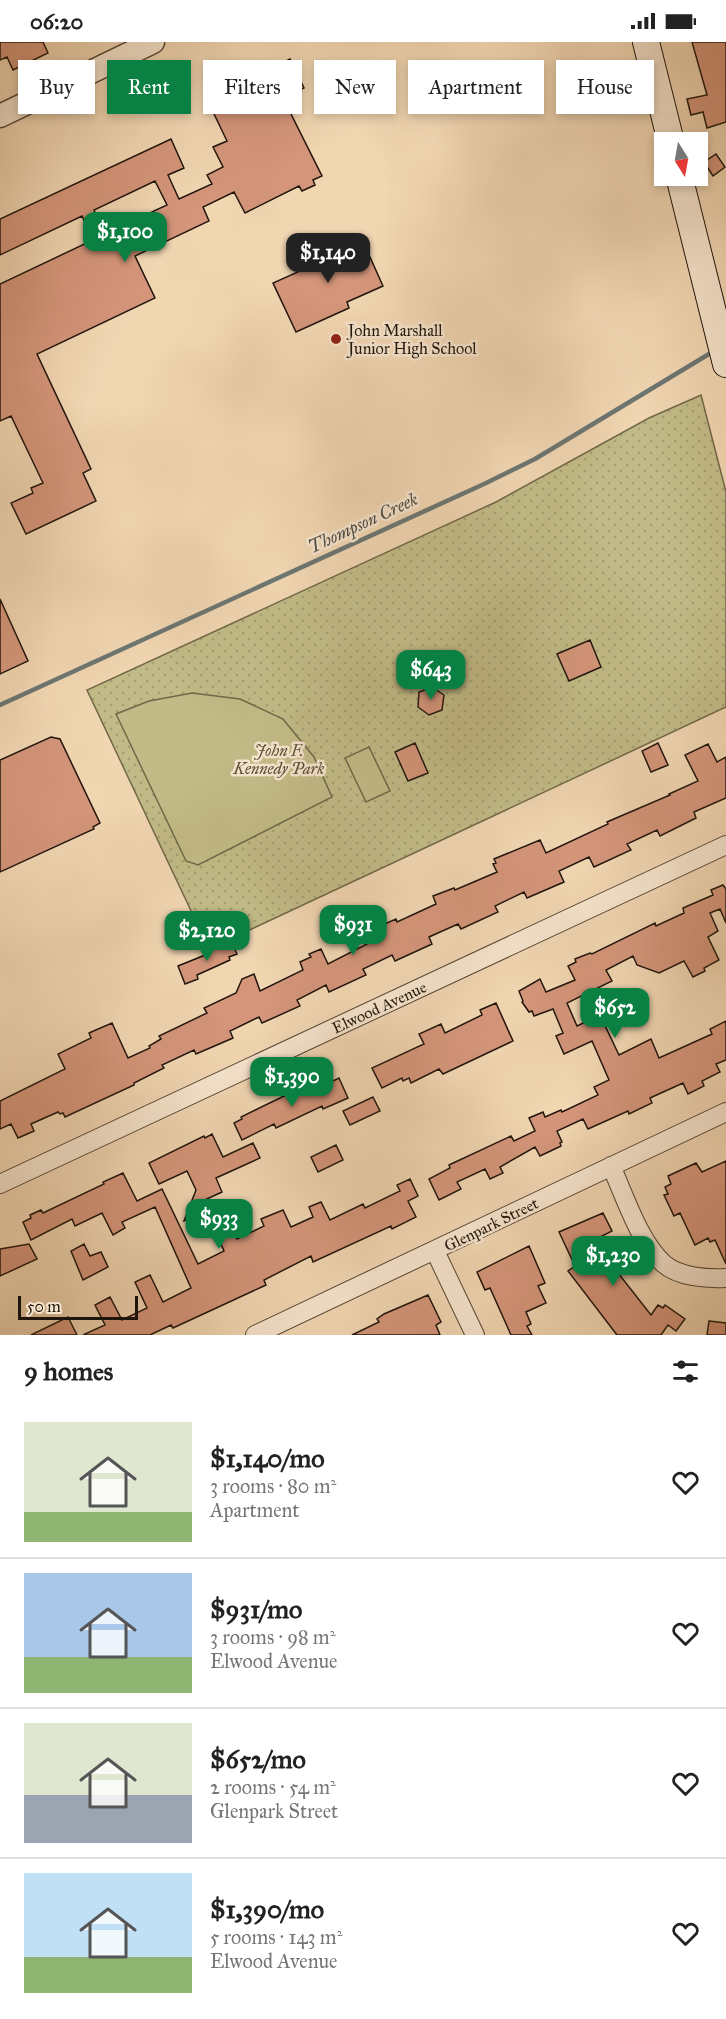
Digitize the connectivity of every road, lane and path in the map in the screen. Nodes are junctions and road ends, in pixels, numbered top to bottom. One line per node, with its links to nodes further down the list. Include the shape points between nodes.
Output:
1 (153, 42): 3 (street)
2 (646, 42): 4 (main road)
3 (0, 116)
4 (668, 132)
5 (682, 186): 6 (main road)
6 (726, 364)
7 (726, 845): 10 (street, Elwood Avenue)
8 (726, 1112): 9 (street, Glenpark Street)
9 (611, 1166): 11 (street, Glenpark Street); 12 (street, via 647,1244 665,1265 688,1276)
10 (0, 1184)
11 (435, 1251): 13 (street, Glenpark Street); 14 (street)
12 (726, 1278)
13 (255, 1335)
14 (475, 1335)

